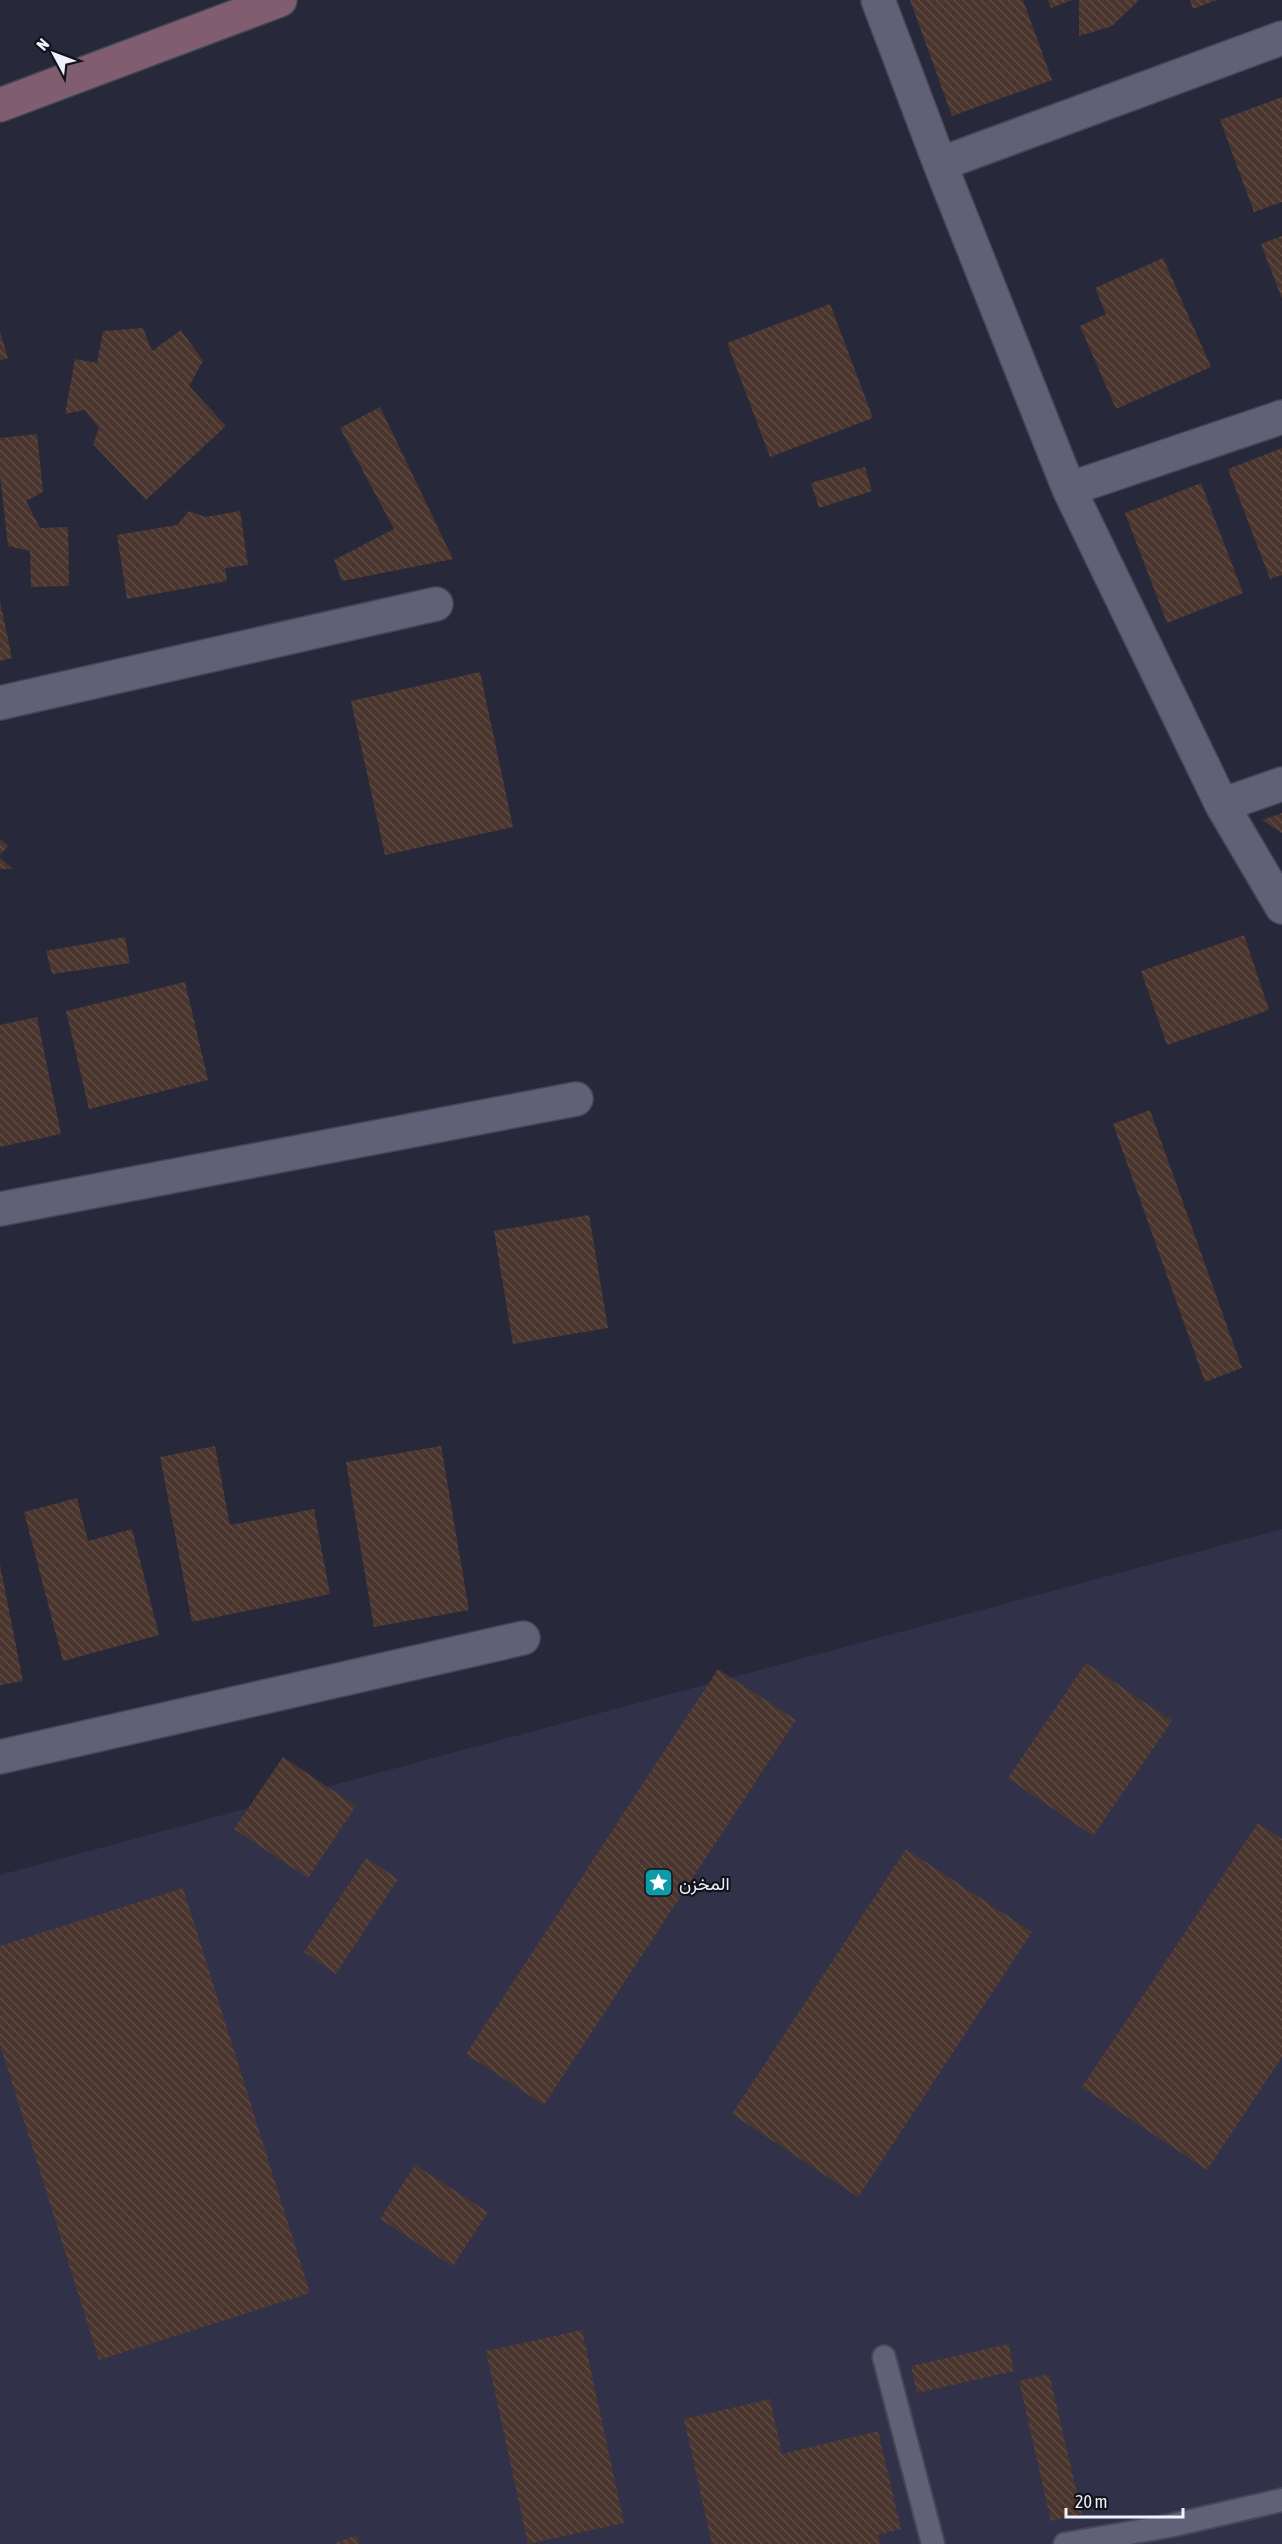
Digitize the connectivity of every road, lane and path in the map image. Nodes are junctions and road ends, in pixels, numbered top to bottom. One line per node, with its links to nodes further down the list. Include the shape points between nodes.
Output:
1 (280, 0): 3 (main road)
2 (878, 0): 6 (street)
3 (245, 6): 5 (main road)
4 (1282, 38): 6 (street)
5 (0, 105)
6 (940, 164): 8 (street)
7 (1282, 417): 8 (street)
8 (1069, 489): 12 (street)
9 (436, 604): 10 (street)
10 (0, 703)
11 (1282, 784): 12 (street)
12 (1222, 805): 13 (street)
13 (1282, 907)
14 (576, 1099): 15 (street)
15 (0, 1209)
16 (523, 1638): 17 (street)
17 (0, 1757)
18 (884, 2357): 20 (lane)
19 (1282, 2500): 21 (lane, via 1169,2526)
20 (933, 2544)
21 (1065, 2544)

